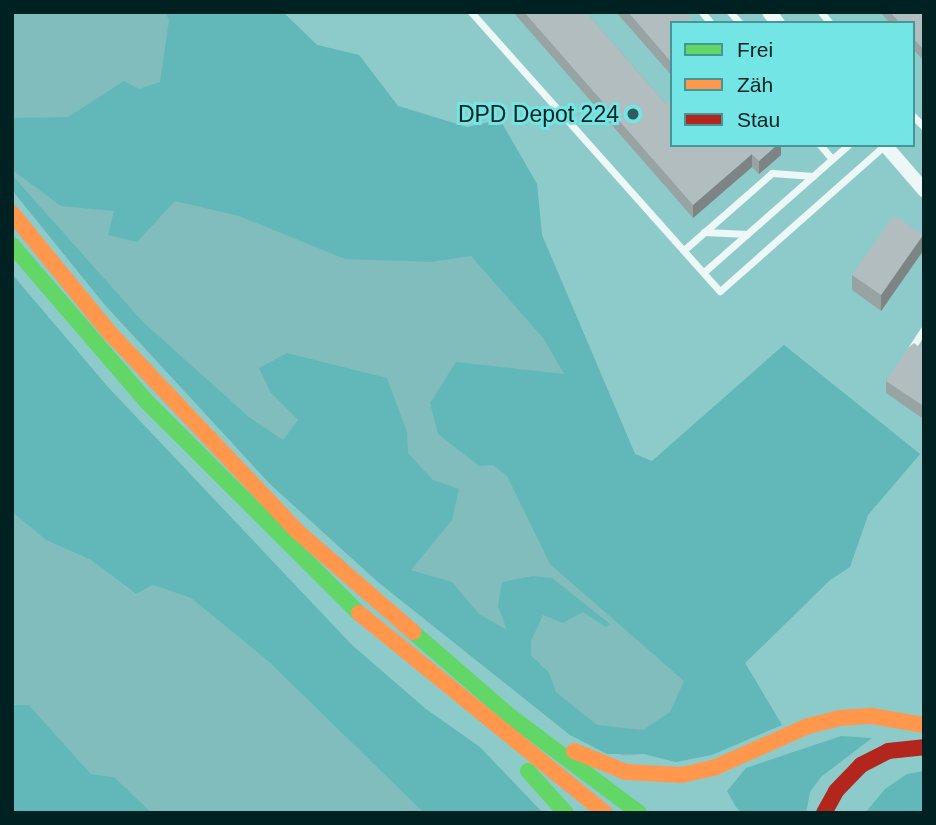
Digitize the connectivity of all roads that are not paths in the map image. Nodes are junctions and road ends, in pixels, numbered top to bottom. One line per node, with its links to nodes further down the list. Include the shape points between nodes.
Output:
1 (471, 12): 13 (lane)
2 (822, 147): 6 (lane)
3 (846, 147): 6 (lane)
4 (883, 147): 14 (lane, via 720,291)
5 (887, 147): 8 (street)
6 (832, 159): 7 (lane)
7 (813, 176): 10 (lane, via 772,173); 11 (lane)
8 (924, 190)
9 (12, 212): 18 (highway, via 110,333 240,473 382,608)
10 (704, 232): 11 (lane); 13 (lane)
11 (747, 234): 14 (lane)
12 (12, 245): 17 (highway, via 99,350 235,496 341,598)
13 (684, 250): 14 (lane)
14 (704, 272)
15 (924, 329): 16 (lane)
16 (908, 354)
17 (461, 701): 21 (highway); 22 (highway)
18 (510, 716): 19 (highway, via 599,764 645,775 682,775 716,767 808,726 840,718 872,716); 23 (highway)
19 (924, 725)
20 (924, 747): 24 (highway, via 888,751 861,765 836,791)
21 (566, 813)
22 (605, 813)
23 (639, 813)
24 (824, 813)

